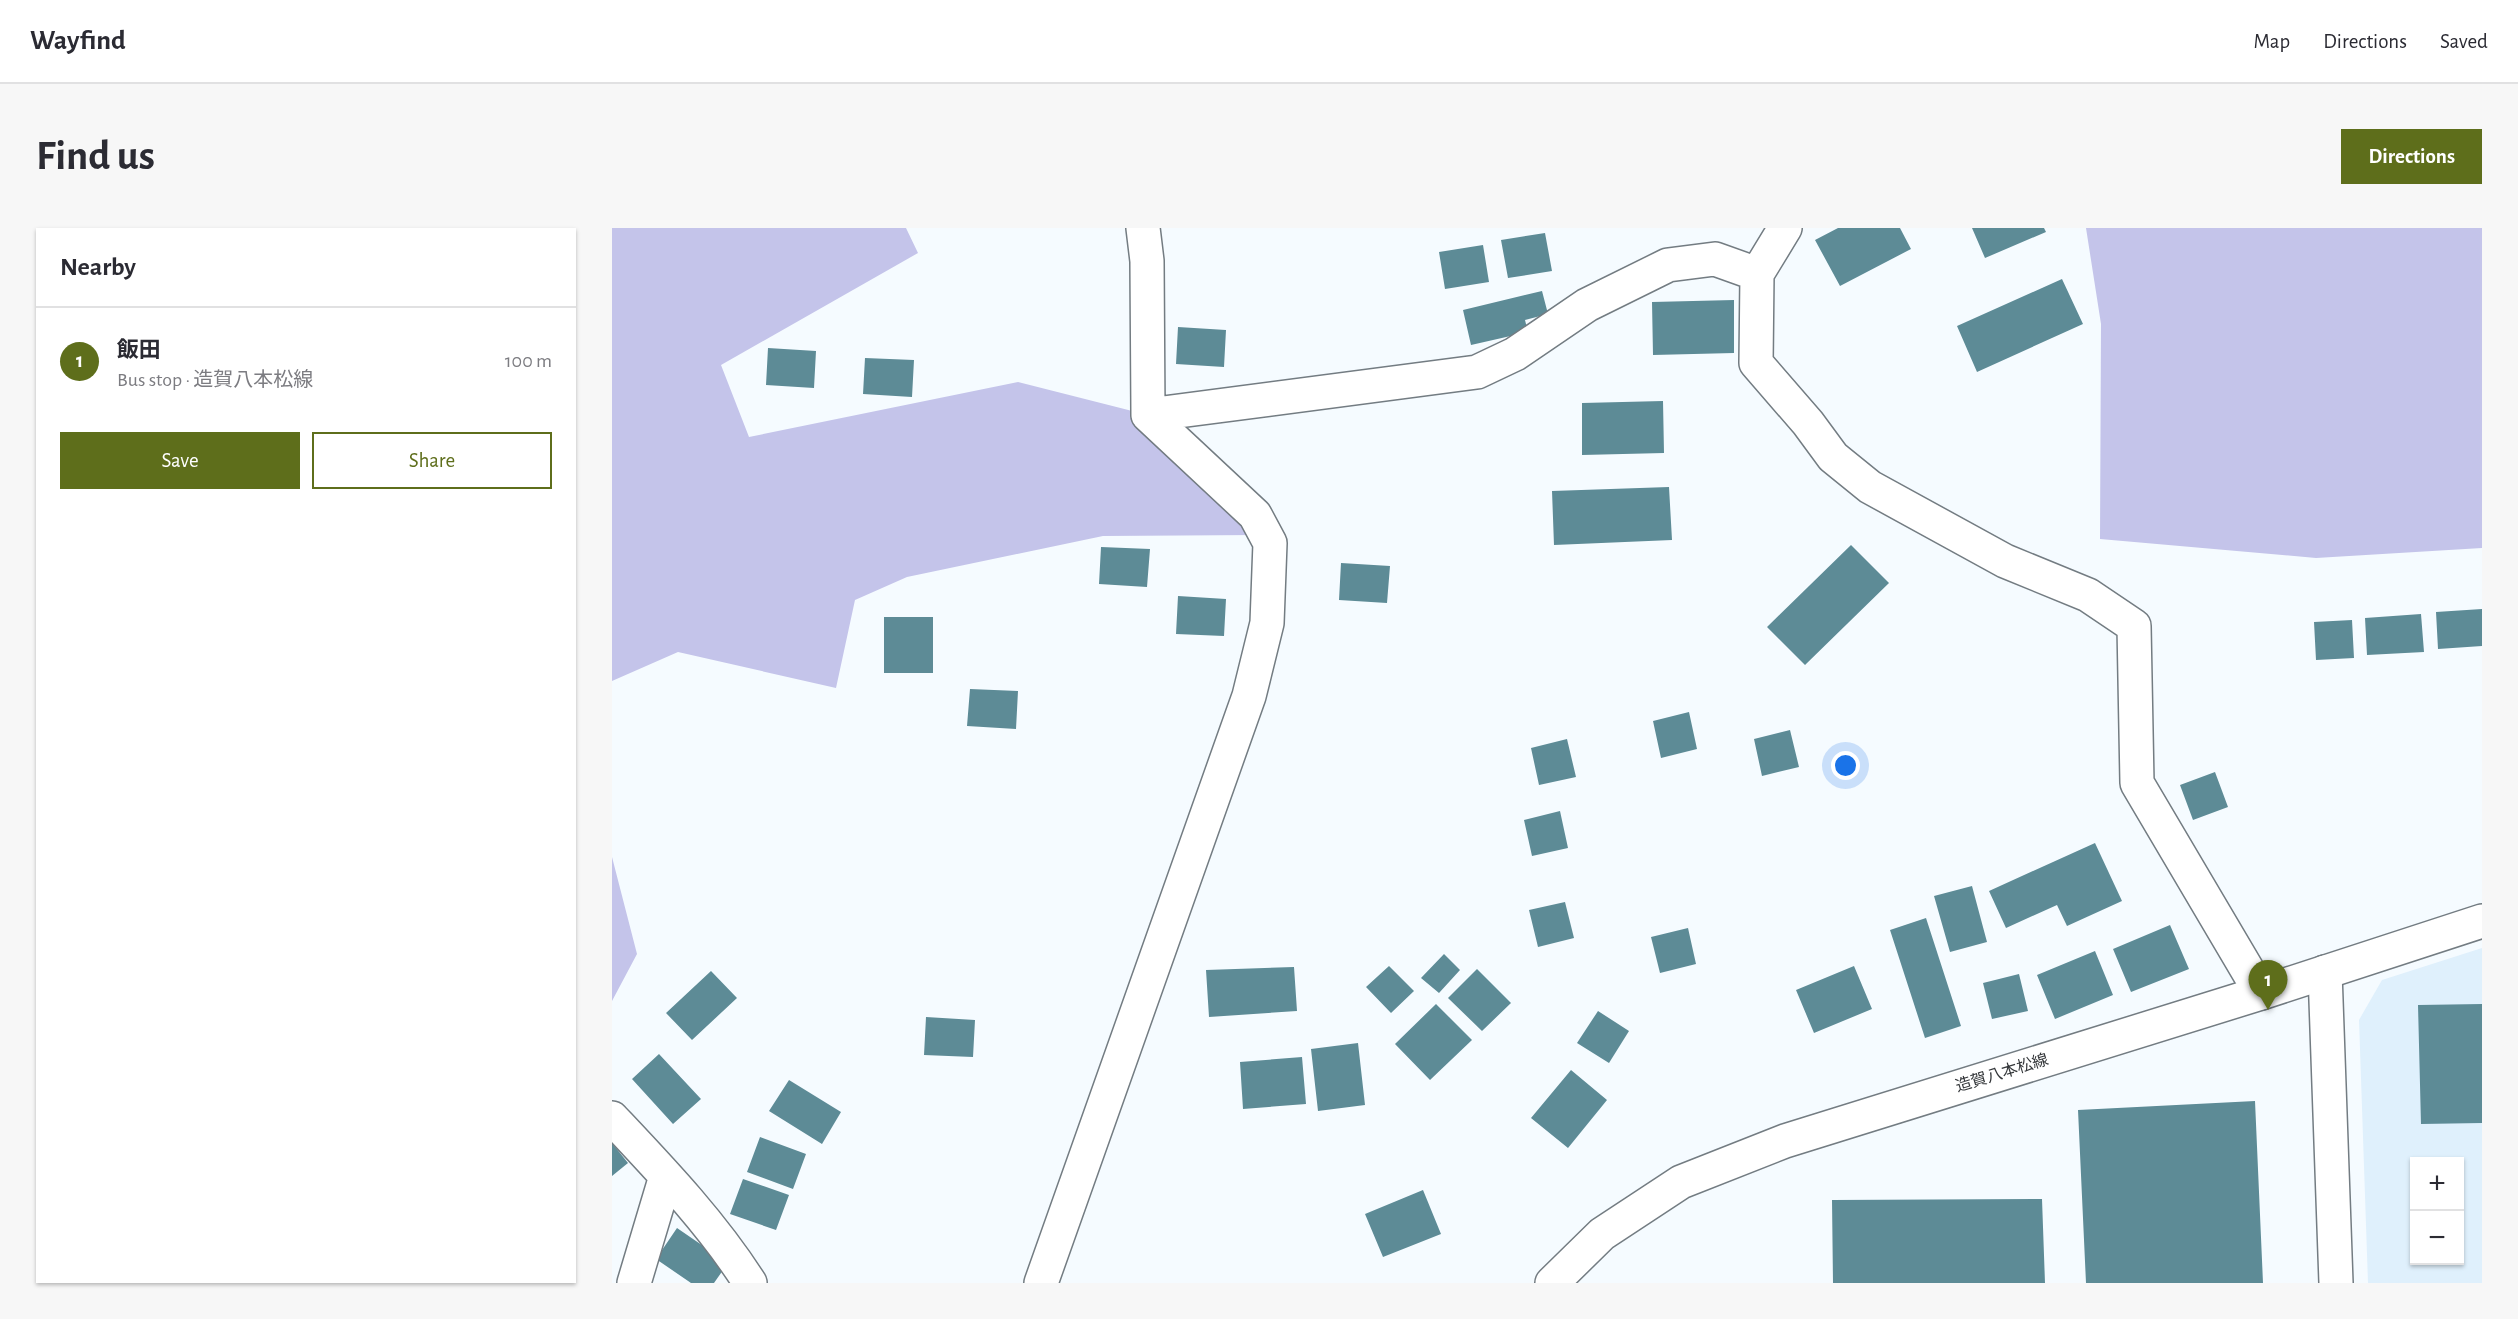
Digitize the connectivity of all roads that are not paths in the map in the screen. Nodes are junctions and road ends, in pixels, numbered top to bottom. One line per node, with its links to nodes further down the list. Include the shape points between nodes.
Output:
1 (1143, 228): 4 (street, via 1147,261)
2 (1785, 228): 3 (street)
3 (1757, 274): 4 (street, via 1715,260 1668,265 1587,305 1515,354 1477,372); 7 (street, via 1756,363 1833,457 1870,487 2005,561 2088,595 2134,626 2138,783)
4 (1148, 415): 12 (street, via 1255,515 1270,543 1267,623 1249,696)
5 (2482, 921): 6 (street, 造賀八本松線)
6 (2325, 972): 7 (street, 造賀八本松線); 14 (street)
7 (2261, 993): 13 (street, 造賀八本松線, via 1785,1141 1681,1182 1602,1234)
8 (612, 1118): 9 (street)
9 (666, 1176): 10 (street); 11 (street, via 732,1255)
10 (634, 1283)
11 (750, 1283)
12 (1041, 1283)
13 (1552, 1283)
14 (2336, 1283)

